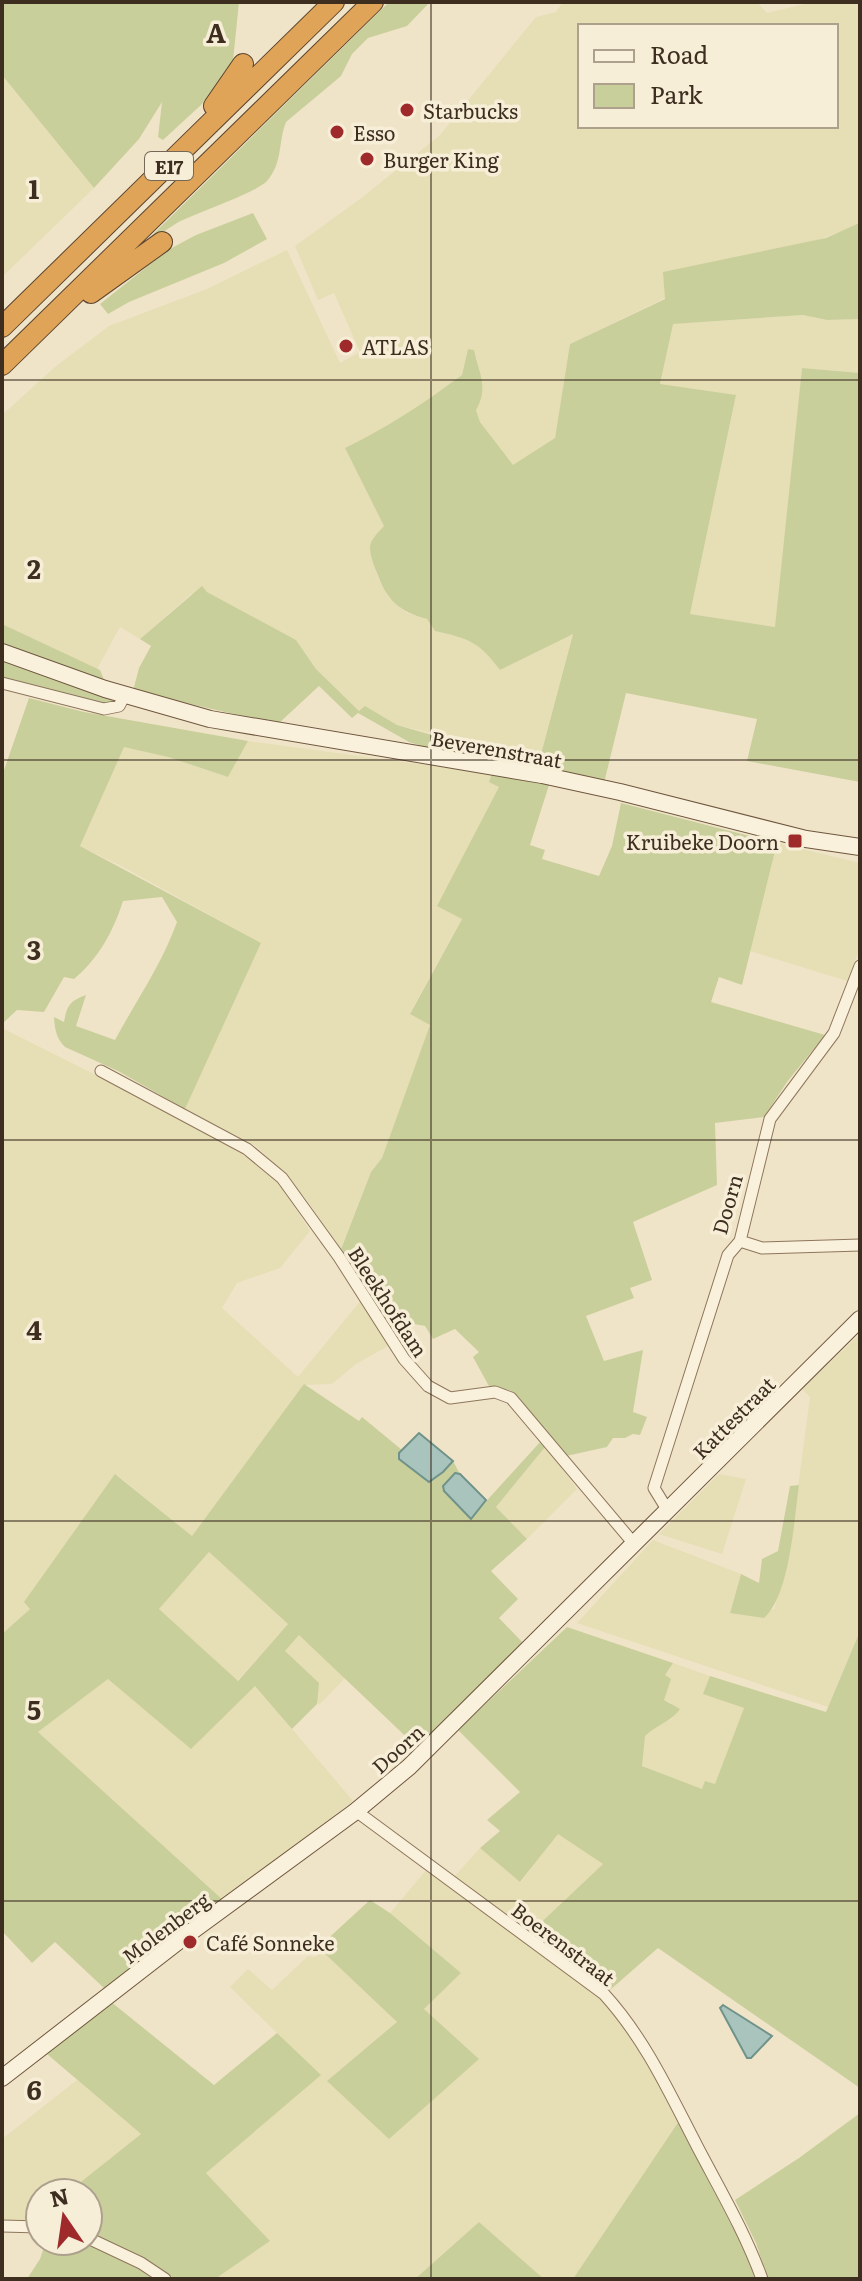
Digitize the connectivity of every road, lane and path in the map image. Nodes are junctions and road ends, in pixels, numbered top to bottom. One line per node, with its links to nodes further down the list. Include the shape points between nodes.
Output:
1 (334, 2): 4 (highway, E17)
2 (373, 2): 6 (highway, E17)
3 (243, 64): 4 (highway)
4 (156, 179): 7 (highway, E17)
5 (162, 242): 6 (highway)
6 (50, 319): 8 (highway, E17)
7 (2, 327)
8 (2, 365)
9 (2, 652): 11 (street, Beverenstraat)
10 (2, 683): 11 (street, via 104,709 119,706)
11 (125, 695): 12 (street, Beverenstraat, via 210,719 542,775 806,839)
12 (860, 847)
13 (860, 966): 15 (street, Doorn, via 834,1033 770,1119)
14 (101, 1071): 19 (street, Bleekhofdam, via 247,1149 282,1178 421,1379 450,1398 495,1392 511,1398)
15 (740, 1241): 16 (street, via 762,1248); 18 (street, Doorn, via 728,1255 654,1488)
16 (860, 1245)
17 (860, 1319): 18 (street, Kattestraat)
18 (668, 1511): 19 (street, Kattestraat)
19 (635, 1545): 20 (street, Doorn, via 409,1767)
20 (356, 1811): 21 (street, Molenberg); 26 (street, Boerenstraat, via 604,1994 626,2018 741,2226)
21 (2, 2078)
22 (2, 2226): 23 (street)
23 (24, 2227)
24 (104, 2246): 25 (street)
25 (165, 2279)
26 (762, 2279)

